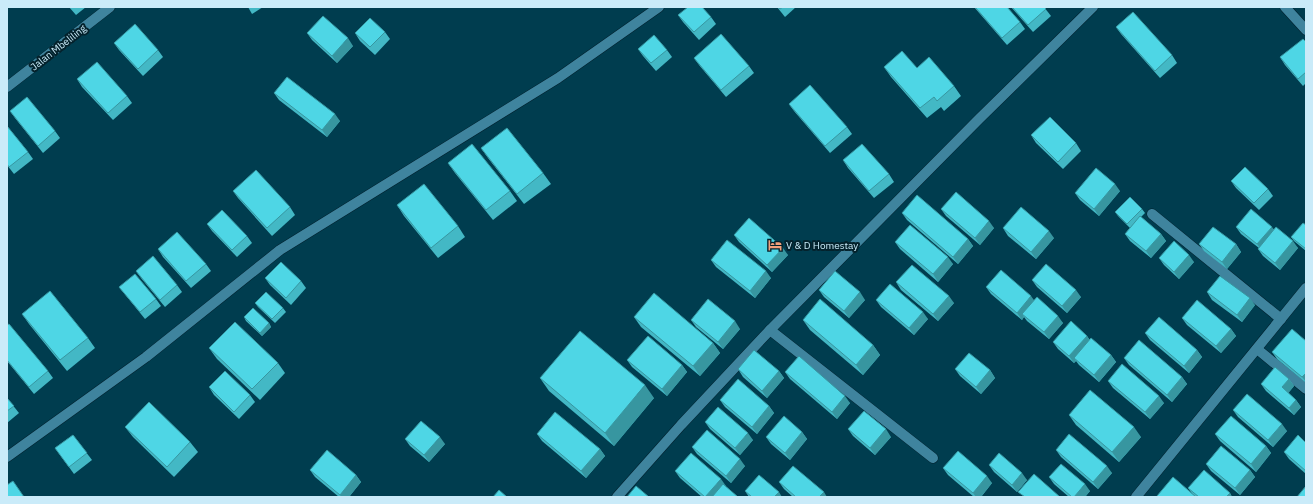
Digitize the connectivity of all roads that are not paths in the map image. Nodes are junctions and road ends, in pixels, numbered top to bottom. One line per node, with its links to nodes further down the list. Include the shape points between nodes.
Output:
1 (110, 7): 6 (street, Jalan Mbeliling)
2 (659, 7): 13 (street, via 558,78 280,250 146,357)
3 (1093, 7): 10 (street)
4 (1286, 7): 5 (street)
5 (1306, 30)
6 (7, 87)
7 (1152, 214): 9 (street)
8 (1306, 288): 9 (street)
9 (1281, 319): 11 (street)
10 (770, 330): 14 (street); 15 (street)
11 (1257, 349): 12 (street); 16 (street)
12 (1306, 389)
13 (7, 457)
14 (933, 458)
15 (617, 497)
16 (1136, 497)

